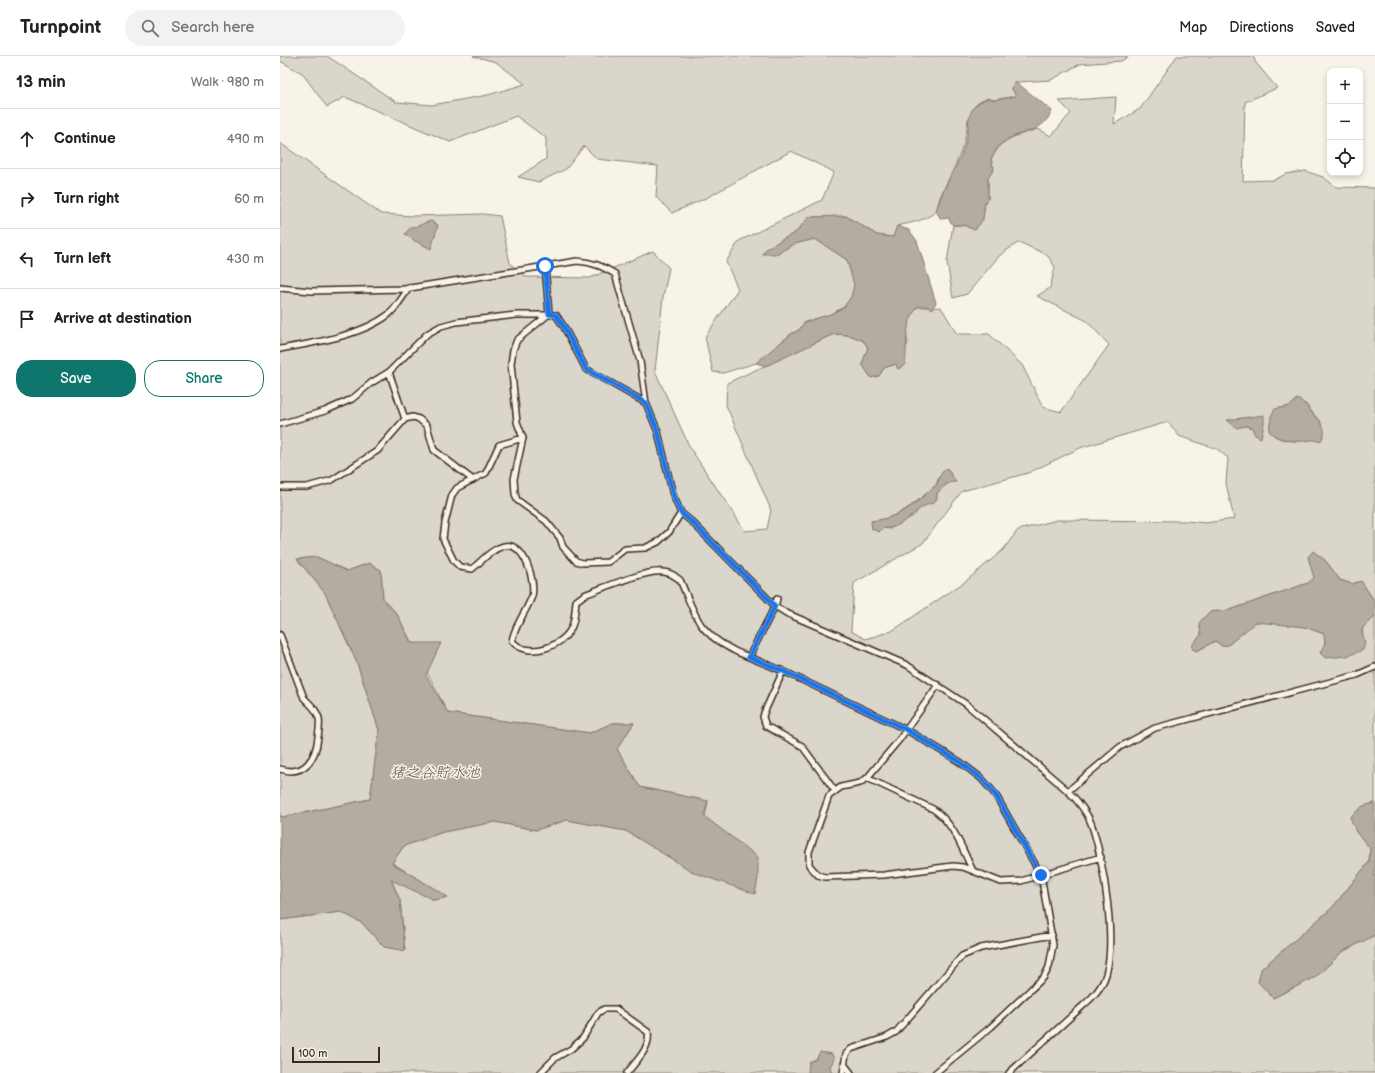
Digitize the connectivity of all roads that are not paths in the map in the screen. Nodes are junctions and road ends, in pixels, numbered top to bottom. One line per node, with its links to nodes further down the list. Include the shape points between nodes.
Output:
1 (545, 266): 3 (street); 4 (street); 7 (street, via 577,261 592,262 615,274 640,361)
2 (280, 288): 3 (street, via 311,291)
3 (409, 288): 5 (street, via 389,314 369,325 332,338)
4 (549, 314): 6 (street, via 456,322 441,326 427,334); 7 (street, via 556,315 586,369); 10 (street, via 517,340 513,350 511,364 517,422)
5 (280, 349)
6 (389, 372): 8 (street); 9 (street, via 352,399 325,411)
7 (646, 403): 13 (street, via 658,432 673,495)
8 (405, 419): 11 (street, via 413,417 424,422 434,450); 12 (street, via 377,451 332,480 307,487)
9 (280, 424)
10 (523, 438): 11 (street, via 499,445 486,473); 13 (street, via 514,479 517,500 546,521 576,561 608,562 625,549 645,548 658,542 669,532)
11 (473, 480): 17 (street, via 457,488 452,495 443,539 454,561 467,568 472,568 504,546 516,548 522,556 532,576 533,588 532,596 514,633 512,641 516,645 523,649 541,651 568,634 572,626 576,601 584,595 646,574 663,572 680,580 701,625 736,653)
12 (280, 488)
13 (681, 513): 15 (street)
14 (777, 599): 15 (street)
15 (775, 606): 17 (street); 20 (street, via 907,665)
16 (280, 635): 22 (street, via 304,698 312,704 320,723 317,747 307,766 290,770)
17 (749, 657): 19 (street)
18 (1375, 667): 25 (street, via 1357,675 1155,728 1120,746)
19 (783, 671): 21 (street); 24 (street, via 764,713 764,722 766,726 802,746)
20 (938, 685): 21 (street); 25 (street, via 966,704)
21 (907, 730): 23 (street); 28 (street, via 981,778 995,794)
22 (280, 769)
23 (867, 778): 24 (street); 27 (street, via 942,815 949,823)
24 (835, 791): 27 (street, via 826,803 808,852 808,866 818,875 884,875 953,866)
25 (1068, 791): 26 (street, via 1083,806 1091,822)
26 (1101, 856): 28 (street); 36 (street, via 1109,936 1108,967 1104,981 1086,1003)
27 (974, 871): 28 (street, via 992,880 1010,883)
28 (1041, 875): 29 (street)
29 (1052, 935): 30 (street, via 981,948 962,956 896,1032 851,1048 846,1054); 35 (street, via 1052,955 1044,977 991,1027)
30 (844, 1064): 33 (street); 34 (street)
31 (540, 1073): 32 (street, via 555,1058 579,1042 598,1013 611,1008 648,1032 649,1040 646,1047)
32 (627, 1073)
33 (843, 1073)
34 (851, 1073)
35 (934, 1073)
36 (1009, 1073)

